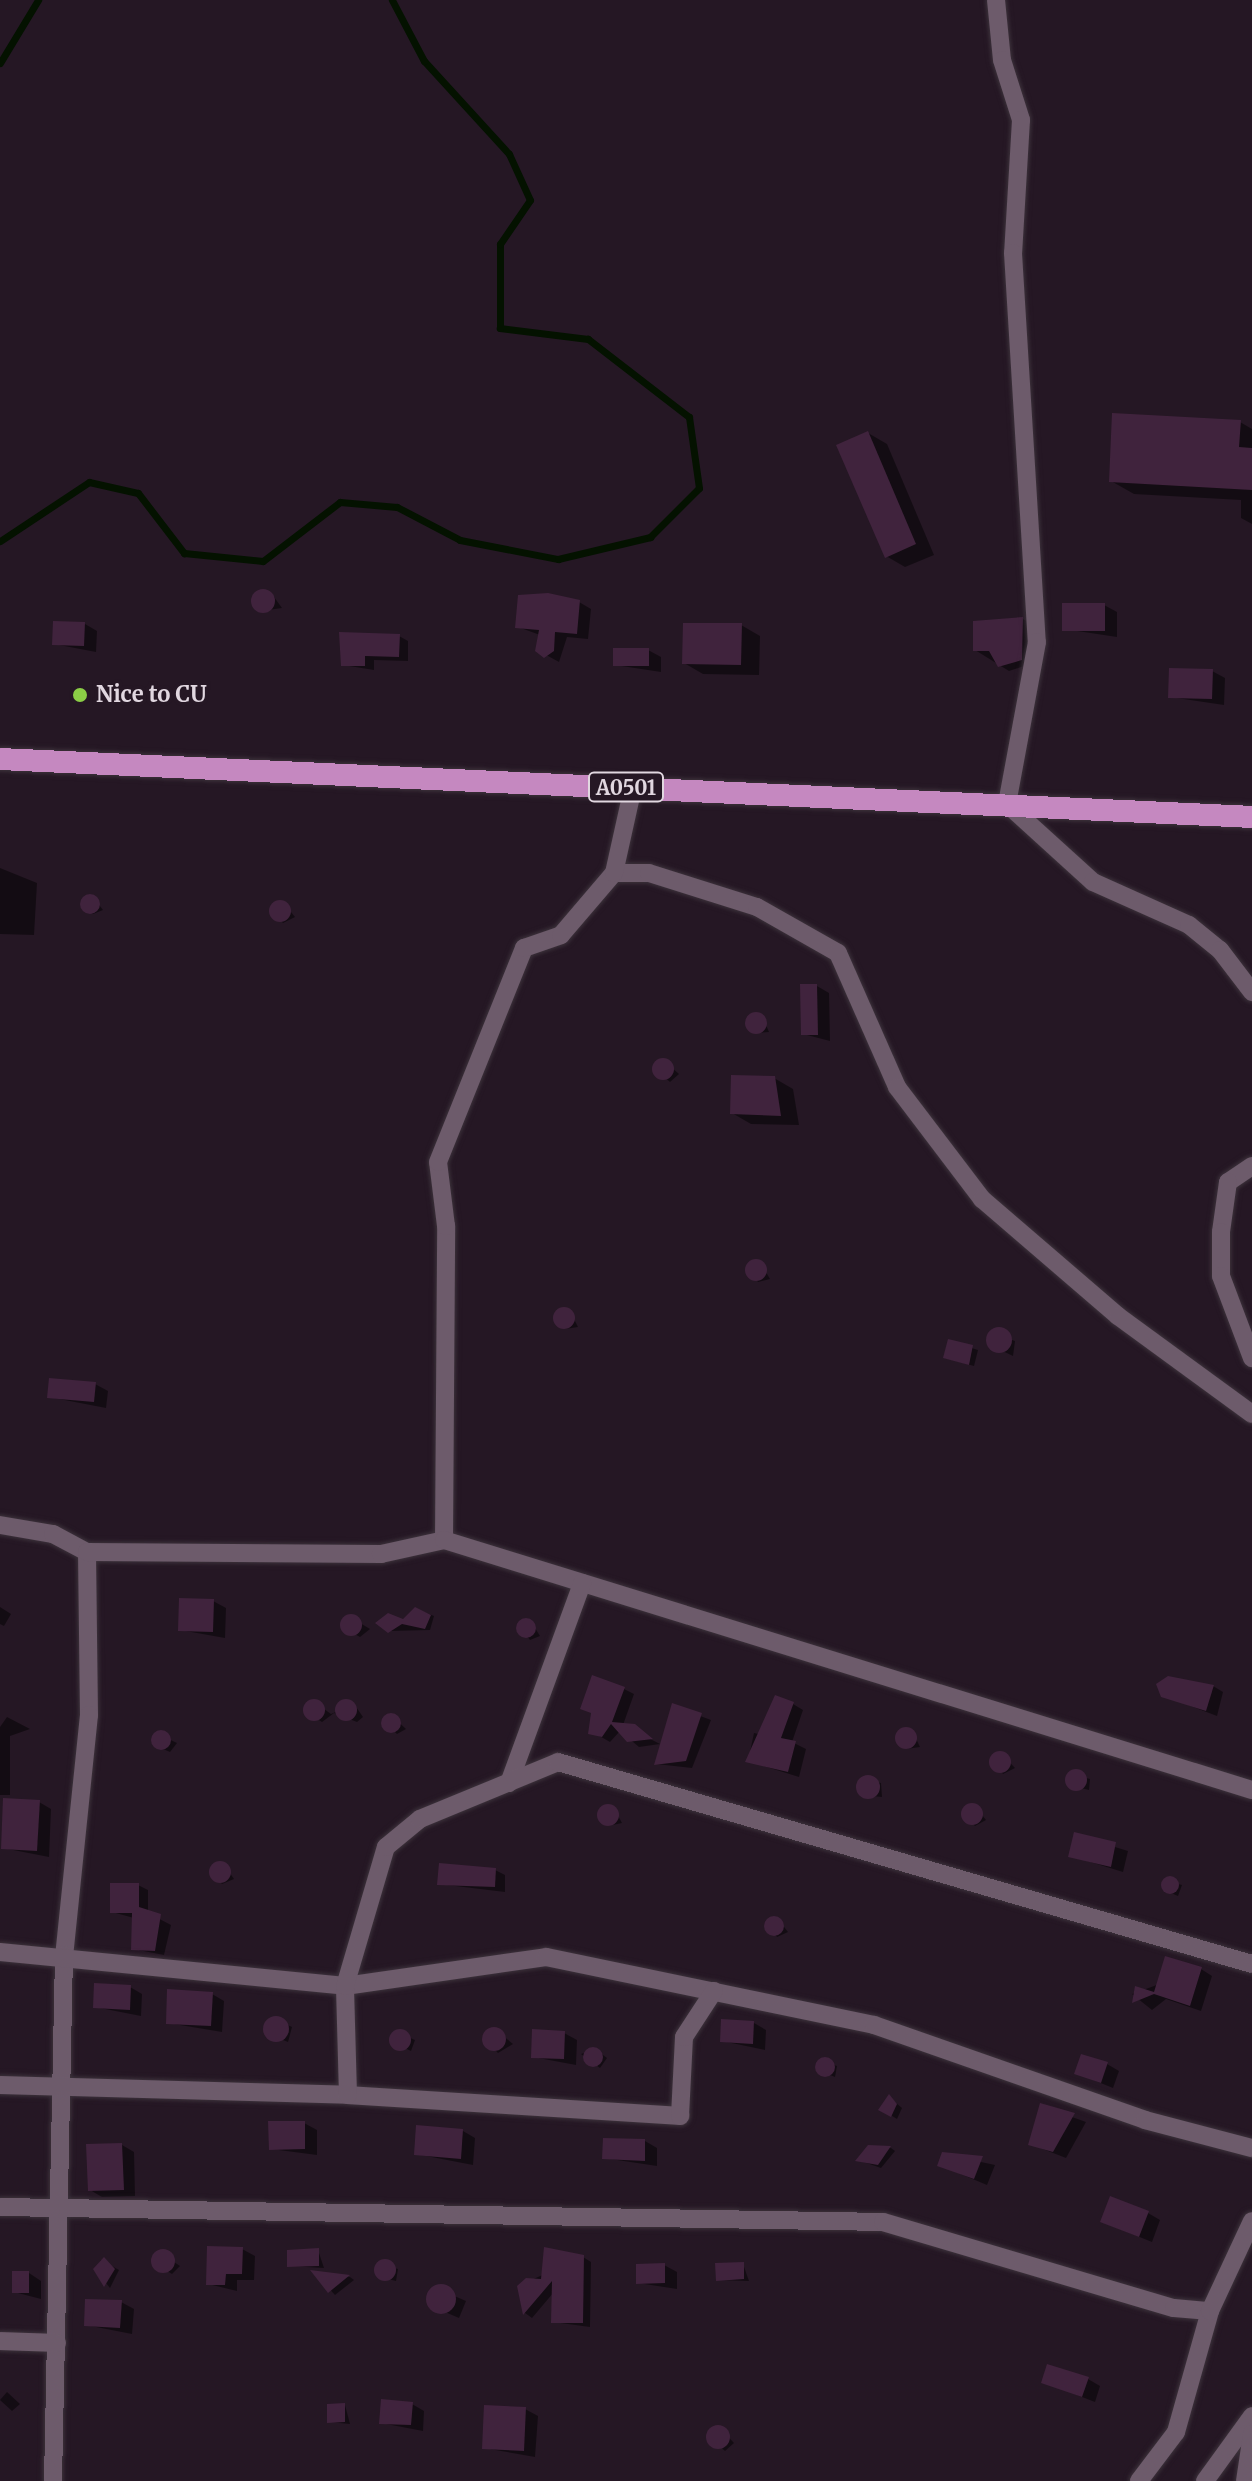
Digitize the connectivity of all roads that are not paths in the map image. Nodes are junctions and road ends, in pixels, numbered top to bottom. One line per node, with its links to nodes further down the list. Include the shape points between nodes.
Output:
1 (996, 0): 4 (street, via 1002,60 1021,120 1013,253 1037,642)
2 (0, 759): 3 (highway, A0501)
3 (633, 787): 4 (highway, A0501); 6 (street)
4 (1007, 804): 5 (highway, A0501); 7 (street, via 1093,882 1189,925 1220,950)
5 (1252, 817)
6 (614, 873): 10 (street, via 649,873 757,907 838,953 897,1087 982,1199 1118,1316); 12 (street, via 561,935 524,948 438,1162 446,1226)
7 (1252, 992)
8 (1252, 1166): 9 (street, via 1228,1182 1221,1232 1221,1276)
9 (1252, 1358)
10 (1252, 1414)
11 (0, 1525): 13 (street, via 53,1534)
12 (444, 1540): 13 (street, via 381,1554); 14 (street)
13 (87, 1552): 18 (street, via 89,1715)
14 (582, 1583): 15 (street); 16 (street)
15 (509, 1783): 19 (street, via 558,1762); 20 (street, via 420,1819 386,1847)
16 (1252, 1790)
17 (0, 1952): 18 (street)
18 (64, 1955): 20 (street); 23 (street)
19 (1252, 1964)
20 (345, 1986): 21 (street, via 546,1957); 24 (street)
21 (714, 1991): 24 (street, via 684,2037 680,2116); 25 (street, via 874,2025 1145,2120)
22 (0, 2085): 23 (street)
23 (63, 2086): 24 (street); 27 (street)
24 (348, 2095)
25 (1252, 2148)
26 (0, 2207): 27 (street)
27 (60, 2209): 29 (street, via 883,2222 1174,2308); 31 (street)
28 (1252, 2221): 29 (street)
29 (1210, 2311): 35 (street, via 1176,2432)
30 (0, 2341): 31 (street)
31 (57, 2343): 34 (street)
32 (1252, 2416): 36 (street)
33 (1252, 2434): 37 (street)
34 (53, 2481)
35 (1139, 2481)
36 (1205, 2481)
37 (1245, 2481)

